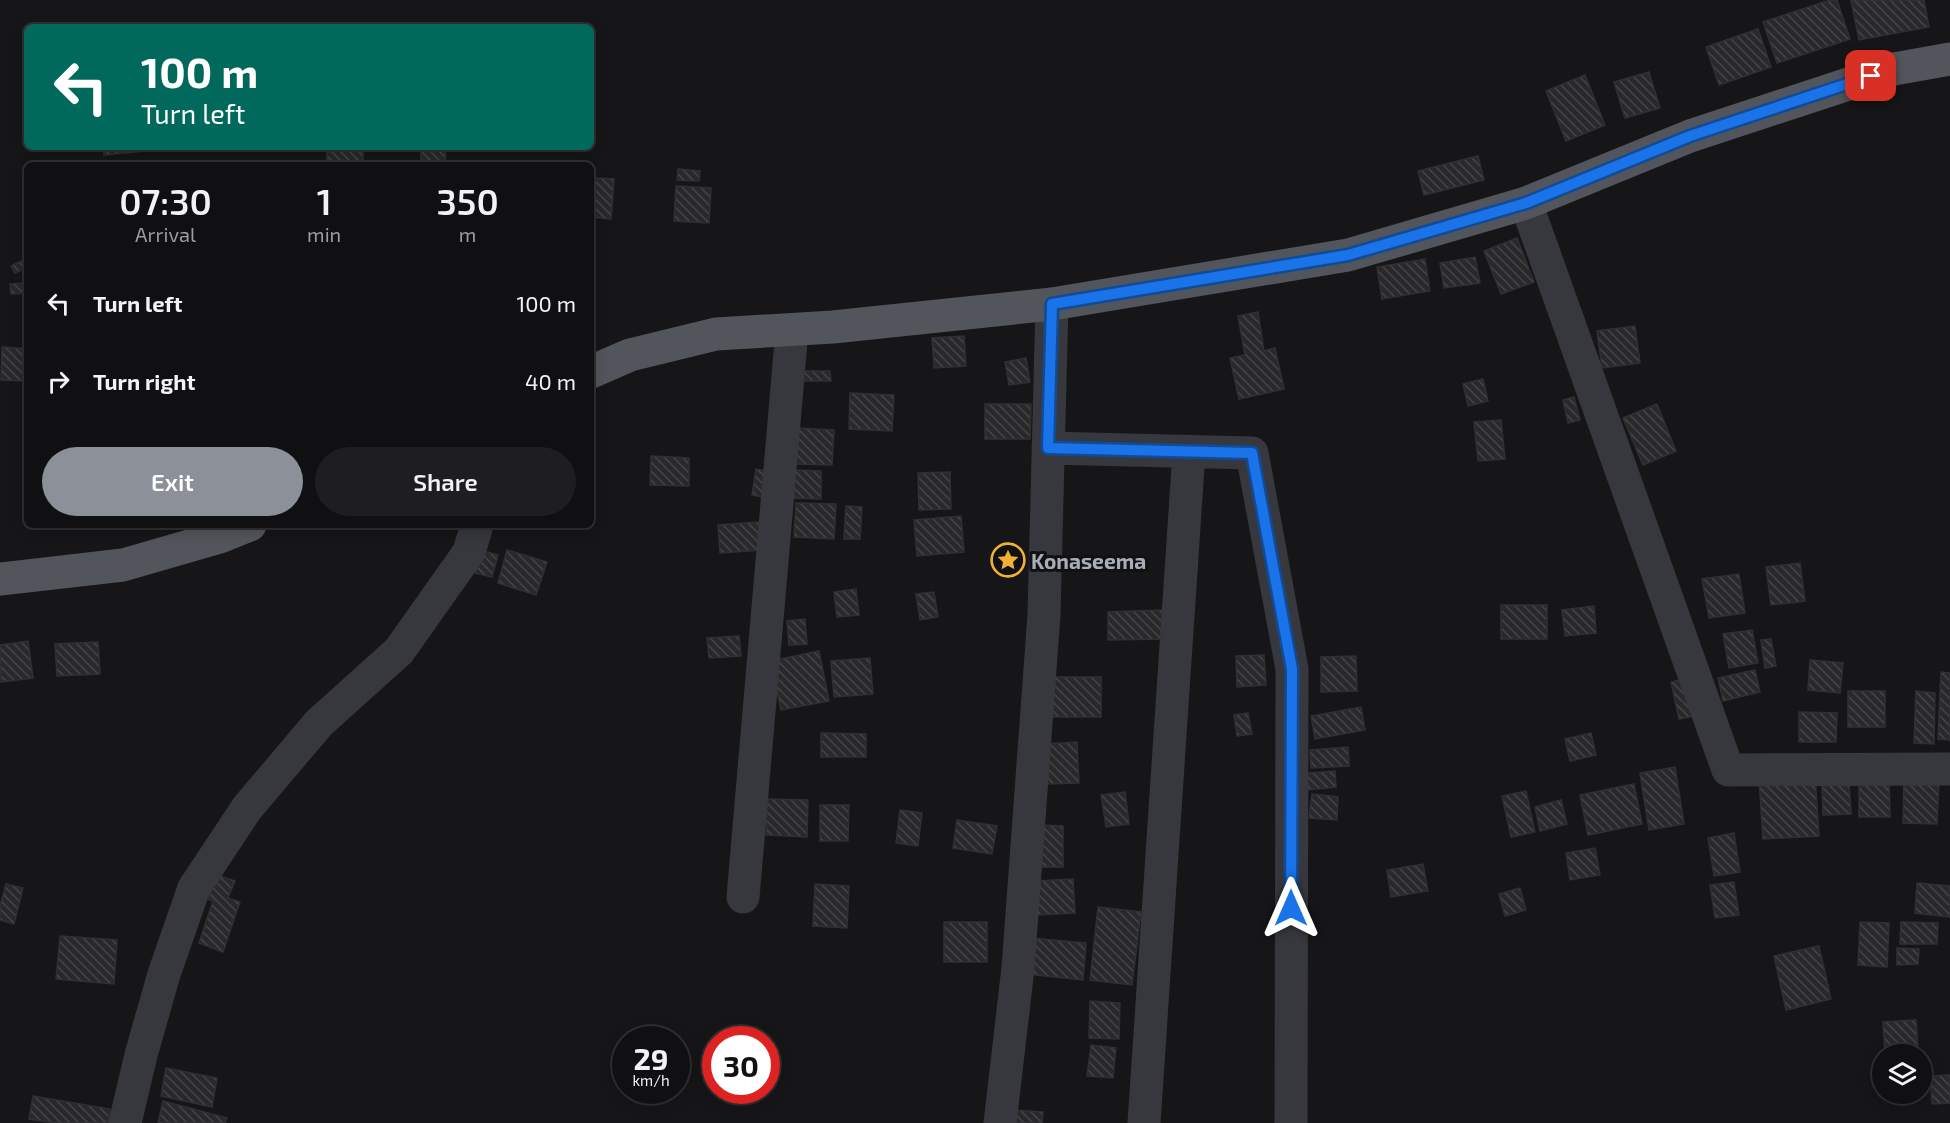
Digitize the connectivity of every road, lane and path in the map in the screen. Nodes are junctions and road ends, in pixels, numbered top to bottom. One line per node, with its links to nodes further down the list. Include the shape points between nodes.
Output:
1 (1950, 59): 2 (main road, via 1894,69 1690,136)
2 (1526, 203): 3 (main road, via 1348,255); 11 (street, via 1728,770)
3 (1052, 304): 4 (main road); 6 (street)
4 (792, 330): 5 (main road, via 716,334 630,355); 12 (street)
5 (594, 371)
6 (1048, 448): 7 (street); 14 (street, via 1044,615 1018,968)
7 (1189, 452): 15 (street); 16 (street, via 1252,453 1292,669)
8 (242, 528): 10 (main road, via 123,565)
9 (476, 528): 13 (street, via 469,552 399,651 320,723 247,808 194,888 164,974)
10 (0, 579)
11 (1950, 769)
12 (743, 897)
13 (125, 1123)
14 (1000, 1123)
15 (1144, 1123)
16 (1291, 1123)

